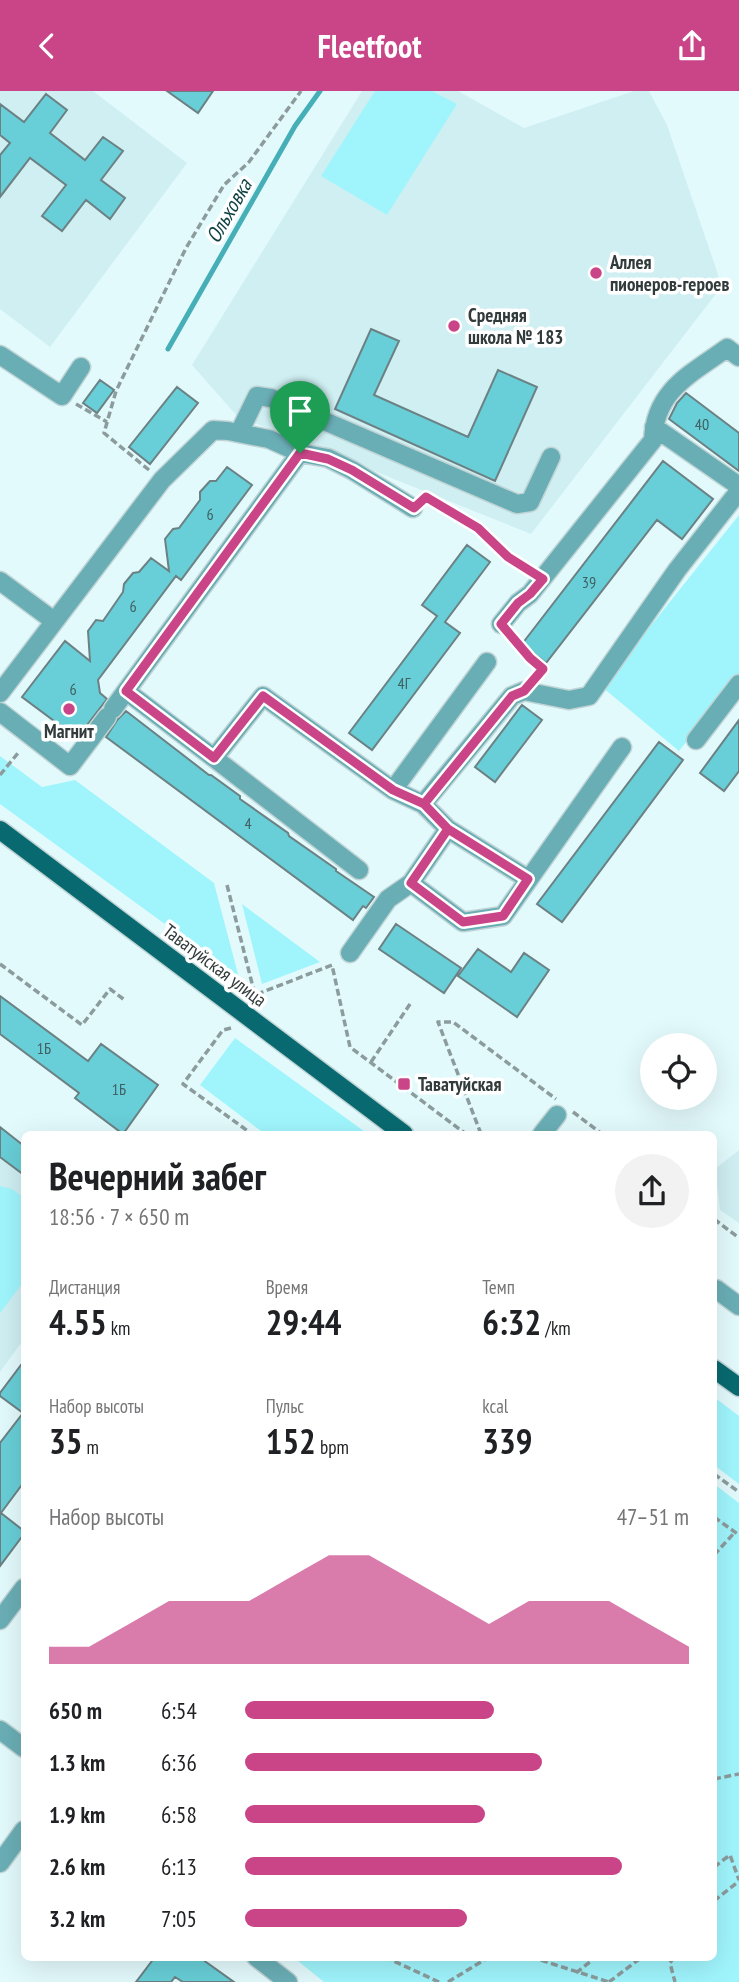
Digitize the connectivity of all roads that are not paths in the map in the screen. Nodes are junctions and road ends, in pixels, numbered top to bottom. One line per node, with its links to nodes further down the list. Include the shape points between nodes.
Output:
1 (0, 355): 3 (street, via 62,397)
2 (739, 357): 4 (street, via 727,348 675,385 661,404)
3 (81, 367)
4 (654, 427): 8 (street); 12 (street, via 653,440 543,579)
5 (239, 433): 6 (street, via 269,439); 7 (street, via 257,397 271,398 517,505 530,502); 11 (street, via 213,430 162,480)
6 (300, 453): 9 (street, via 340,464); 15 (street)
7 (551, 457)
8 (739, 489): 22 (street, via 589,696 569,700 524,691 512,696)
9 (414, 508)
10 (0, 581): 11 (street)
11 (54, 621): 16 (street)
12 (501, 624)
13 (487, 662): 21 (street)
14 (739, 684): 18 (street)
15 (126, 691): 17 (street, via 70,766); 20 (street)
16 (0, 693)
17 (0, 712)
18 (696, 740)
19 (622, 747): 26 (street)
20 (214, 758): 21 (street, via 263,696); 25 (street)
21 (393, 790): 22 (street)
22 (424, 804): 23 (street)
23 (448, 829): 26 (street); 27 (street)
24 (0, 830): 30 (main road, Таватуйская улица)
25 (359, 870)
26 (528, 879): 27 (street, via 503,916 463,922)
27 (411, 883): 28 (street, via 388,899)
28 (350, 953)
29 (562, 1109): 31 (street)
30 (400, 1131)
31 (544, 1131)
32 (717, 1290): 33 (street)
33 (739, 1306)
34 (717, 1371): 35 (main road)
35 (739, 1387)
36 (21, 1592): 37 (street)
37 (0, 1620)
38 (0, 1730): 39 (street)
39 (21, 1746)
40 (21, 1834): 41 (street)
41 (0, 1863)
42 (261, 1961): 43 (street)
43 (288, 1982)

